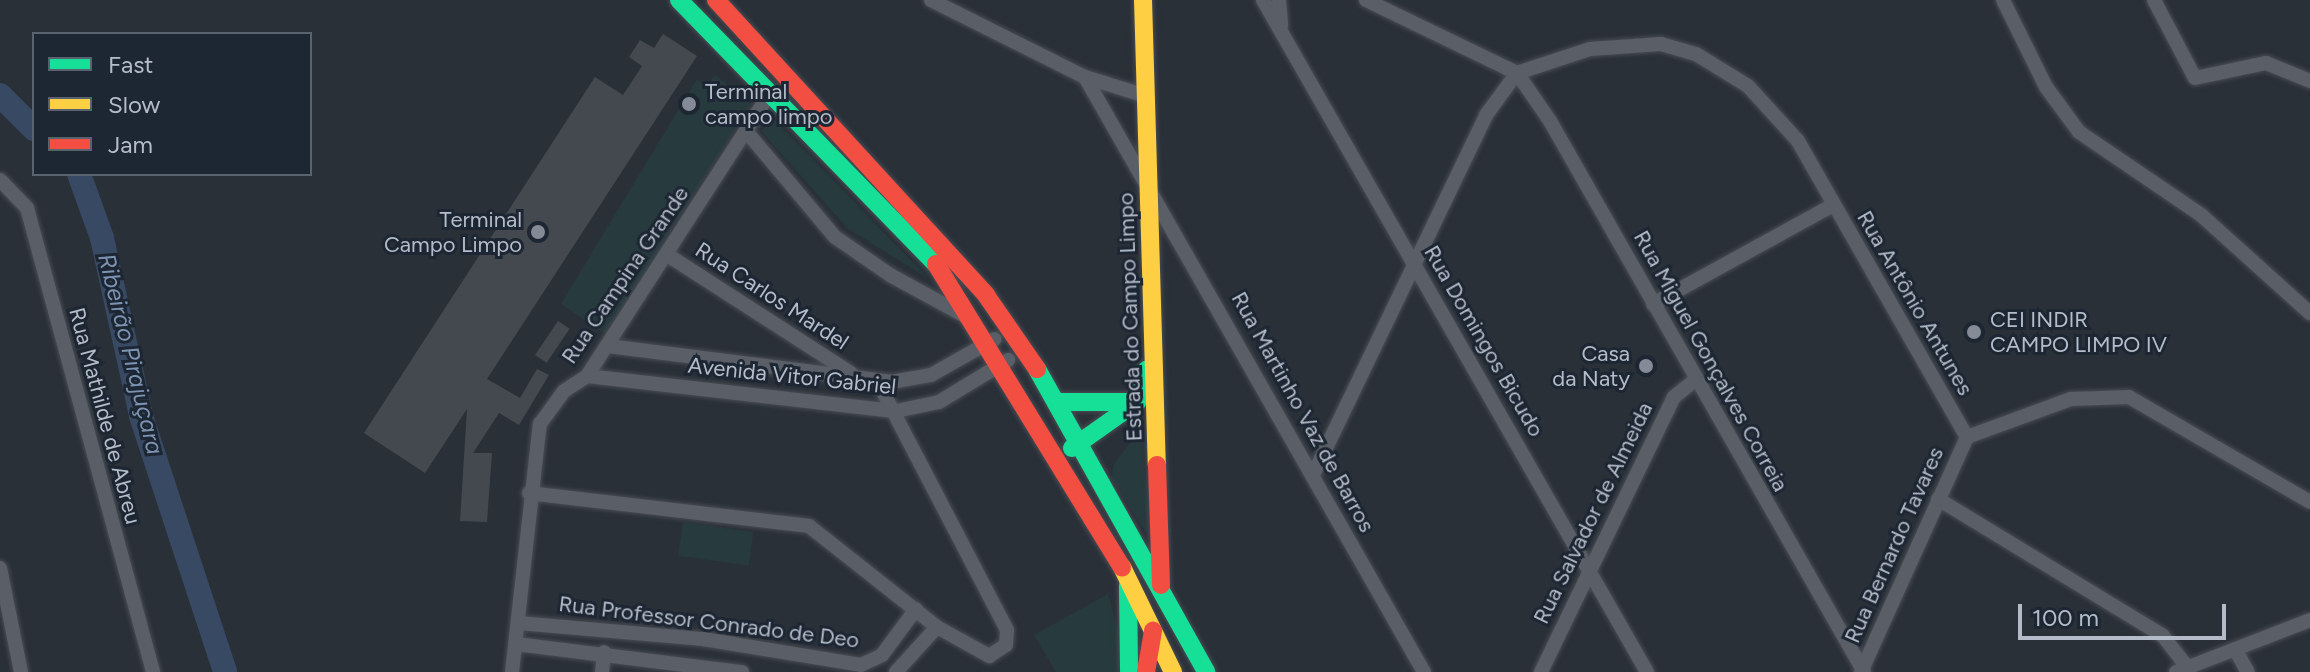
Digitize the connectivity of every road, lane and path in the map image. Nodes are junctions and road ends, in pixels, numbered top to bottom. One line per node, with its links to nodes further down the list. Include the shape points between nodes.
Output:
1 (679, 0): 11 (main road)
2 (716, 0): 14 (main road)
3 (931, 0): 13 (street)
4 (1142, 0): 17 (main road, Estrada do Campo Limpo)
5 (1263, 0): 10 (street, Rua Domingos Bicudo)
6 (1279, 0): 10 (street, Rua Domingos Bicudo)
7 (1366, 0): 12 (street)
8 (2003, 0): 27 (street, via 2046,87 2079,132 2201,215)
9 (2154, 0): 15 (street, via 2195,78 2212,80 2266,63)
10 (1282, 33): 23 (street, Rua Domingos Bicudo)
11 (738, 65): 14 (main road); 16 (main road)
12 (1517, 73): 21 (street, Rua Antônio Antunes, via 1617,44 1661,44 1696,54 1776,110); 23 (street, via 1486,115); 26 (street, Rua Miguel Gonçalves Correia, via 1550,121)
13 (1085, 77): 17 (street); 20 (street, Rua Martinho Vaz de Barros)
14 (791, 80): 29 (main road, via 946,247)
15 (2310, 81)
16 (770, 93): 18 (street, Rua Campina Grande); 24 (main road, via 848,167)
17 (1141, 95): 20 (main road, Estrada do Campo Limpo)
18 (746, 131): 22 (street, Rua Campina Grande); 25 (street, via 835,237)
19 (0, 180): 68 (street, Rua Mathilde de Abreu, via 27,208)
20 (1146, 181): 39 (main road, Estrada do Campo Limpo, via 1148,379); 44 (street, Rua Martinho Vaz de Barros); 49 (main road, Estrada do Campo Limpo)
21 (1833, 205): 26 (street); 41 (street, Rua Antônio Antunes)
22 (666, 254): 31 (street, Rua Campina Grande); 34 (street, Rua Carlos Mardel)
23 (1416, 267): 44 (street); 52 (street, Rua Domingos Bicudo)
24 (960, 293): 25 (street); 28 (main road)
25 (927, 296): 28 (street)
26 (1653, 304): 37 (street, Rua Miguel Gonçalves Correia)
27 (2310, 313)
28 (981, 324): 30 (main road)
29 (1011, 330): 30 (street, Avenida Vitor Gabriel); 32 (main road)
30 (993, 340): 33 (main road); 36 (street, Avenida Vitor Gabriel, via 931,375)
31 (608, 346): 34 (street, Avenida Vitor Gabriel); 35 (street, Rua Campina Grande)
32 (1024, 349): 33 (street, Avenida Vitor Gabriel); 38 (main road)
33 (1006, 361): 40 (street, Avenida Vitor Gabriel, via 939,402); 43 (main road)
34 (855, 375): 36 (street, Avenida Vitor Gabriel)
35 (587, 376): 40 (street, Avenida Vitor Gabriel); 45 (street, Rua Campina Grande, via 557,398 540,424)
36 (877, 380): 40 (street)
37 (1694, 381): 52 (street, Rua Salvador de Almeida, via 1674,397); 66 (street, Rua Miguel Gonçalves Correia)
38 (1060, 402): 39 (main road); 42 (main road)
39 (1137, 402): 42 (main road, Estrada do Campo Limpo)
40 (896, 411): 58 (street, via 982,575 1008,641 983,655)
41 (1967, 437): 46 (street, via 2071,399 2129,397); 47 (street, Rua Bernardo Tavares)
42 (1083, 441): 43 (main road, Estrada do Campo Limpo); 50 (main road)
43 (1062, 455): 48 (main road)
44 (1314, 473): 77 (street, Rua Martinho Vaz de Barros)
45 (529, 493): 55 (street, via 809,526); 57 (street, Rua Campina Grande)
46 (2309, 498)
47 (1938, 499): 65 (street, via 2163,636); 66 (street, Rua Bernardo Tavares)
48 (1101, 524): 50 (main road, via 1116,537); 53 (main road)
49 (1161, 525): 50 (main road); 54 (main road, Estrada do Campo Limpo)
50 (1137, 542): 54 (main road)
51 (0, 568): 67 (street)
52 (1589, 570): 78 (street, Rua Salvador de Almeida); 79 (street, Rua Domingos Bicudo)
53 (1127, 574): 59 (main road); 73 (main road)
54 (1161, 592): 59 (main road, Estrada do Campo Limpo); 76 (main road)
55 (916, 609): 58 (street); 63 (street, Rua Professor Conrado de Deo, via 870,664)
56 (2310, 620): 61 (street)
57 (519, 623): 60 (street, Rua Campina Grande); 63 (street, Rua Professor Conrado de Deo, via 703,639)
58 (937, 627): 72 (street)
59 (1153, 631): 74 (main road, Estrada do Campo Limpo); 75 (main road)
60 (516, 644): 62 (street, Rua Professor Conrado de Deo); 69 (street, Rua Campina Grande)
61 (2235, 649): 65 (street); 80 (street)
62 (604, 652): 64 (street, Rua Professor Conrado de Deo); 70 (street)
63 (844, 667)
64 (703, 669): 71 (street, Rua Professor Conrado de Deo)
65 (2182, 670)
66 (1862, 671)
67 (21, 672)
68 (153, 672)
69 (512, 672)
70 (602, 672)
71 (742, 672)
72 (896, 672)
73 (1129, 672)
74 (1146, 672)
75 (1173, 672)
76 (1206, 672)
77 (1424, 672)
78 (1541, 672)
79 (1647, 672)
80 (2248, 672)

